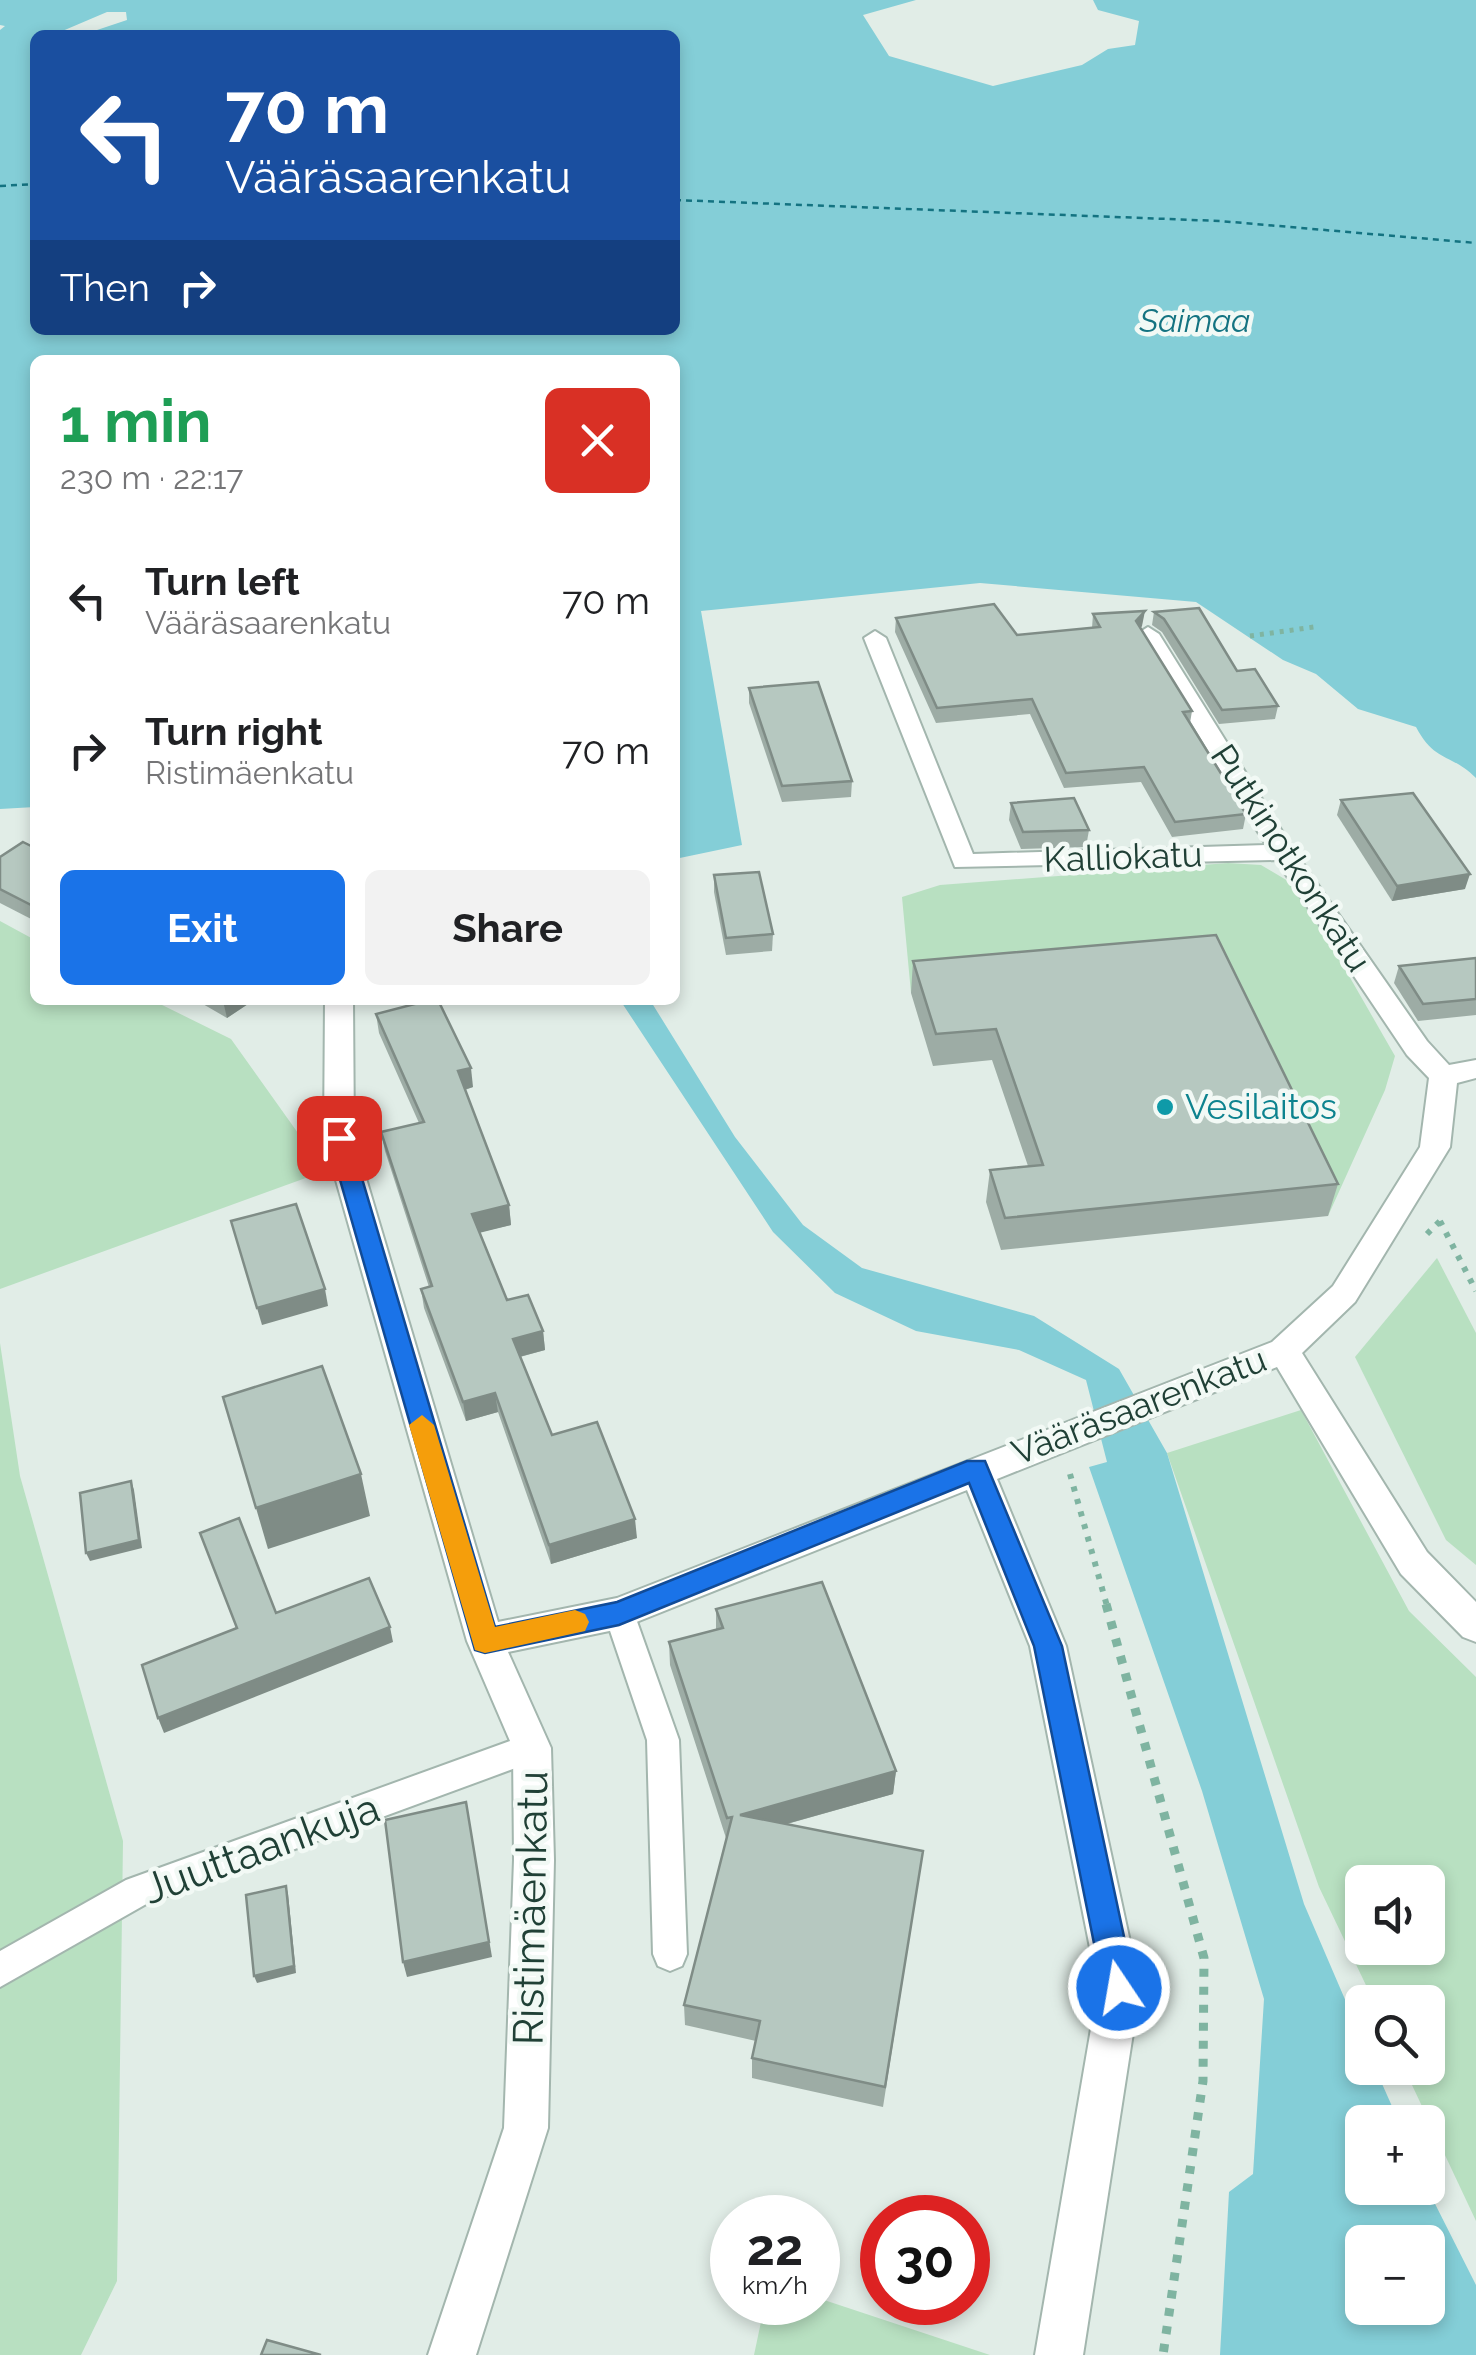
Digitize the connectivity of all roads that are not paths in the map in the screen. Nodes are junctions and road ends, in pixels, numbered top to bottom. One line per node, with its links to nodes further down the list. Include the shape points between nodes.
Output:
1 (1148, 634): 3 (street, Putkinotkonkatu)
2 (876, 638): 3 (street, Kalliokatu, via 964,862)
3 (1282, 852): 6 (street, Putkinotkonkatu, via 1416,1048)
4 (339, 1005): 11 (street, Ristimäenkatu, via 339,1138)
5 (1476, 1069): 6 (street)
6 (1443, 1076): 7 (street, Vääräsaarenkatu, via 1435,1147 1344,1294)
7 (1284, 1351): 8 (street, Vääräsaarenkatu, via 1167,1398 1079,1445); 10 (street, via 1414,1563)
8 (976, 1469): 9 (street, Vääräsaarenkatu); 16 (street, via 1048,1646 1119,1988)
9 (619, 1613): 11 (street, Vääräsaarenkatu); 13 (lane, via 663,1740)
10 (1476, 1626)
11 (485, 1641): 12 (street, Ristimäenkatu)
12 (532, 1748): 14 (lane, Juuttaankuja, via 138,1891); 15 (street, Ristimäenkatu, via 526,2128)
13 (670, 1954)
14 (0, 1970)
15 (452, 2355)
16 (1059, 2355)

